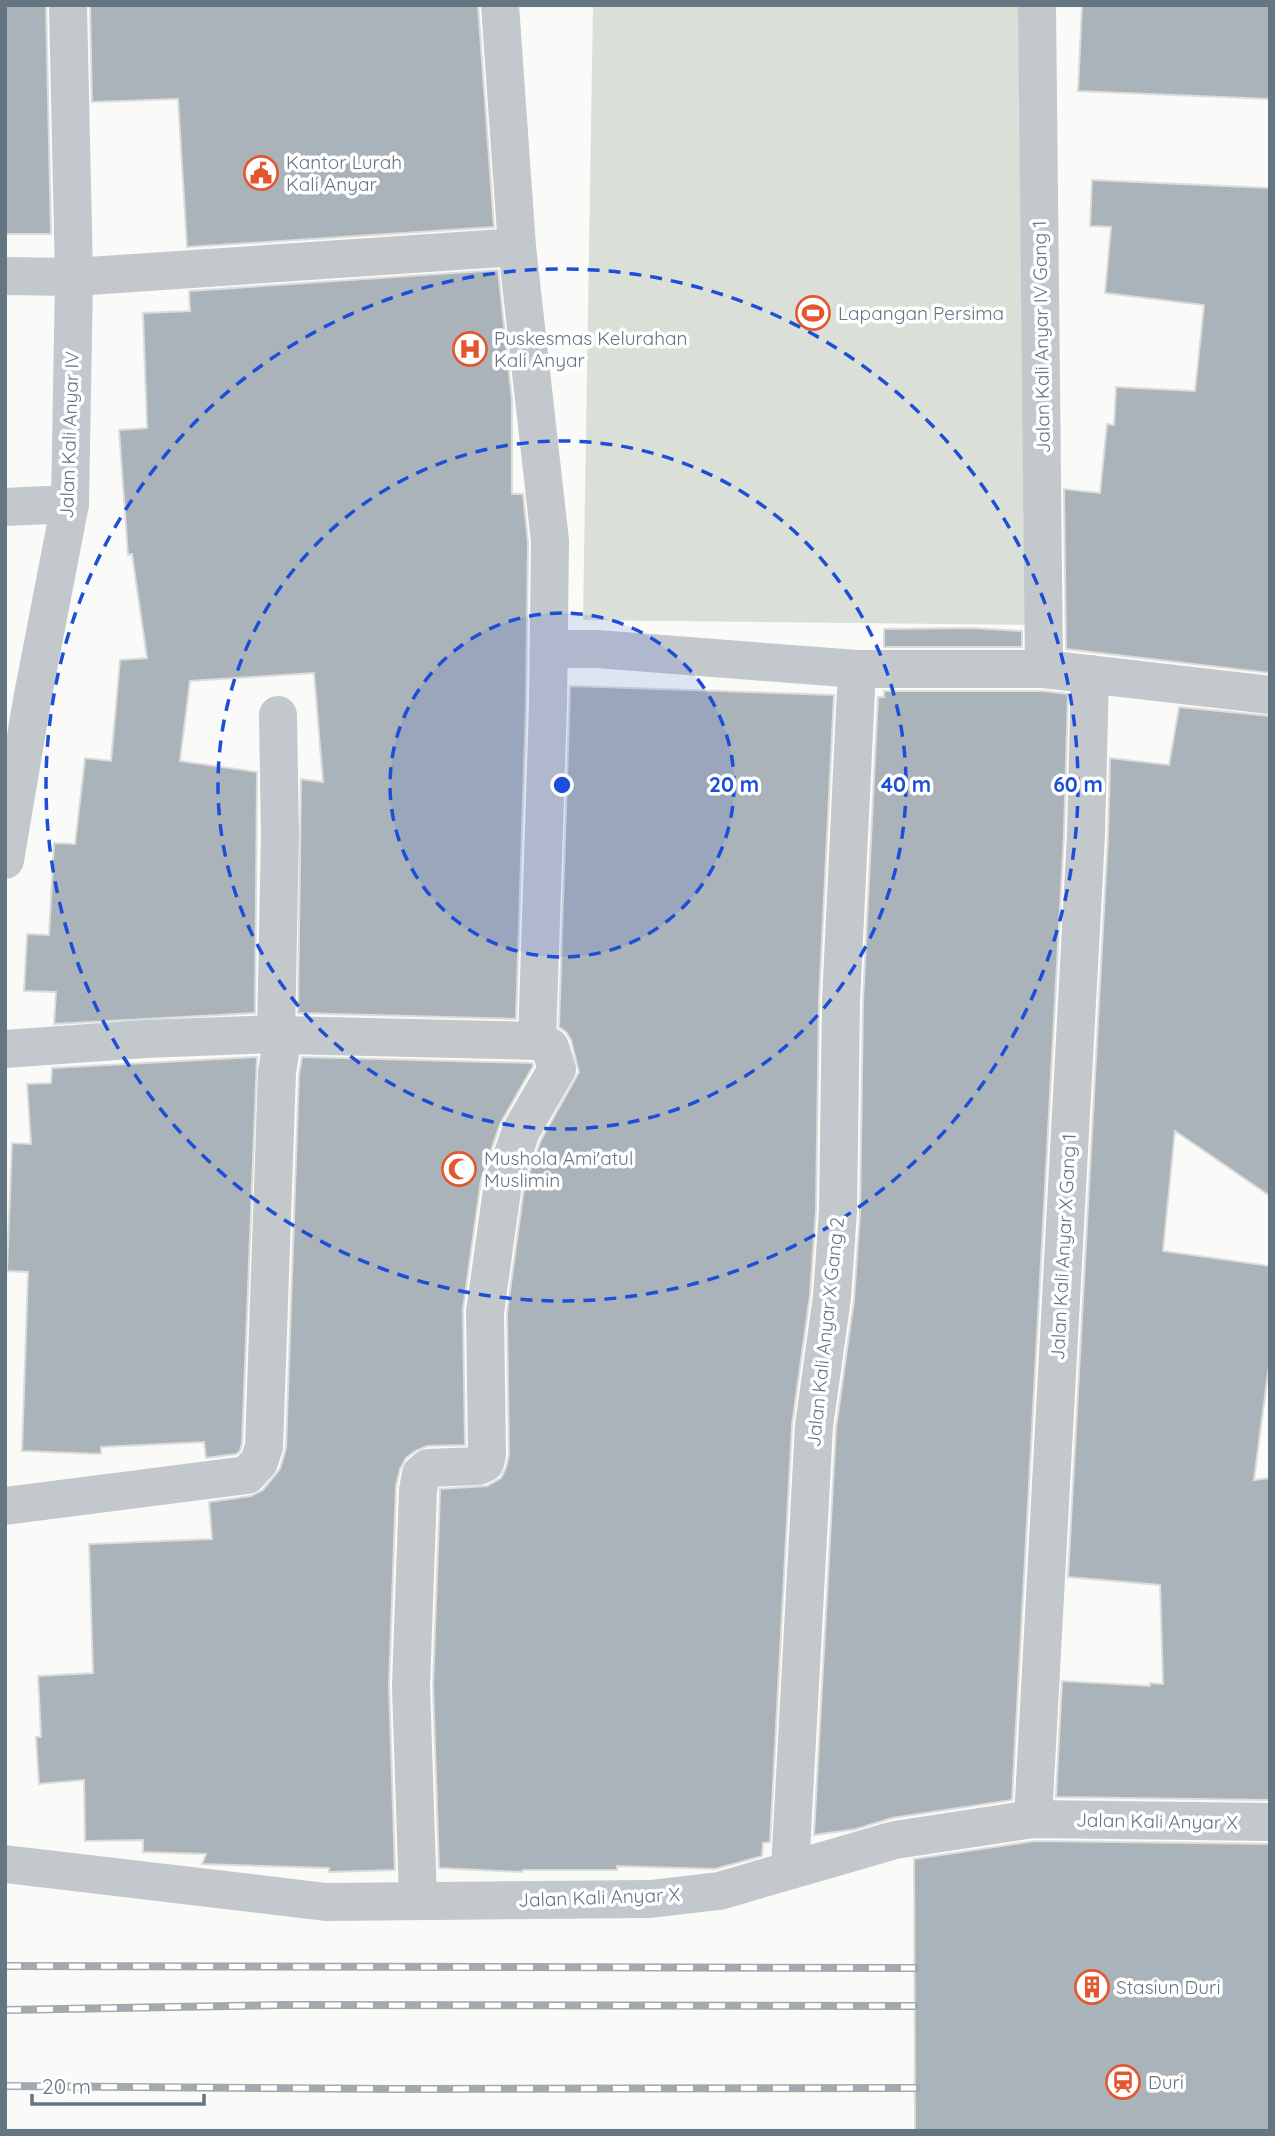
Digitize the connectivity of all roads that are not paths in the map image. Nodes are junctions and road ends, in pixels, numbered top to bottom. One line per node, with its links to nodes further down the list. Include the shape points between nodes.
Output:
1 (68, 5): 6 (street, Jalan Kali Anyar IV)
2 (500, 5): 4 (street)
3 (1037, 5): 11 (street, Jalan Kali Anyar IV Gang 1)
4 (517, 247): 6 (street); 9 (street, via 550,541)
5 (5, 276): 6 (street)
6 (74, 277): 7 (street, Jalan Kali Anyar IV)
7 (70, 504): 8 (street); 15 (street, Jalan Kali Anyar IV)
8 (5, 507)
9 (550, 649): 10 (street); 17 (street)
10 (857, 668): 11 (street); 23 (street, Jalan Kali Anyar X Gang 2, via 841,1001 838,1212 832,1297 814,1426)
11 (1044, 669): 12 (street)
12 (1090, 674): 13 (street); 20 (street, Jalan Kali Anyar X Gang 1, via 1086,835)
13 (1270, 695)
14 (278, 715): 16 (street)
15 (5, 860)
16 (279, 1035): 17 (street); 18 (street); 19 (street, via 264,1447 259,1462 247,1475)
17 (537, 1041): 24 (street, via 551,1047 557,1069 521,1131 503,1182 485,1312 487,1455 478,1466 428,1468 418,1490 411,1686)
18 (5, 1049)
19 (5, 1506)
20 (1032, 1819): 21 (street, Jalan Kali Anyar X); 23 (street, Jalan Kali Anyar X, via 895,1840)
21 (1270, 1822)
22 (5, 1864): 24 (street, Jalan Kali Anyar X, via 326,1902)
23 (790, 1869): 24 (street, Jalan Kali Anyar X, via 719,1891 650,1899)
24 (418, 1900)

